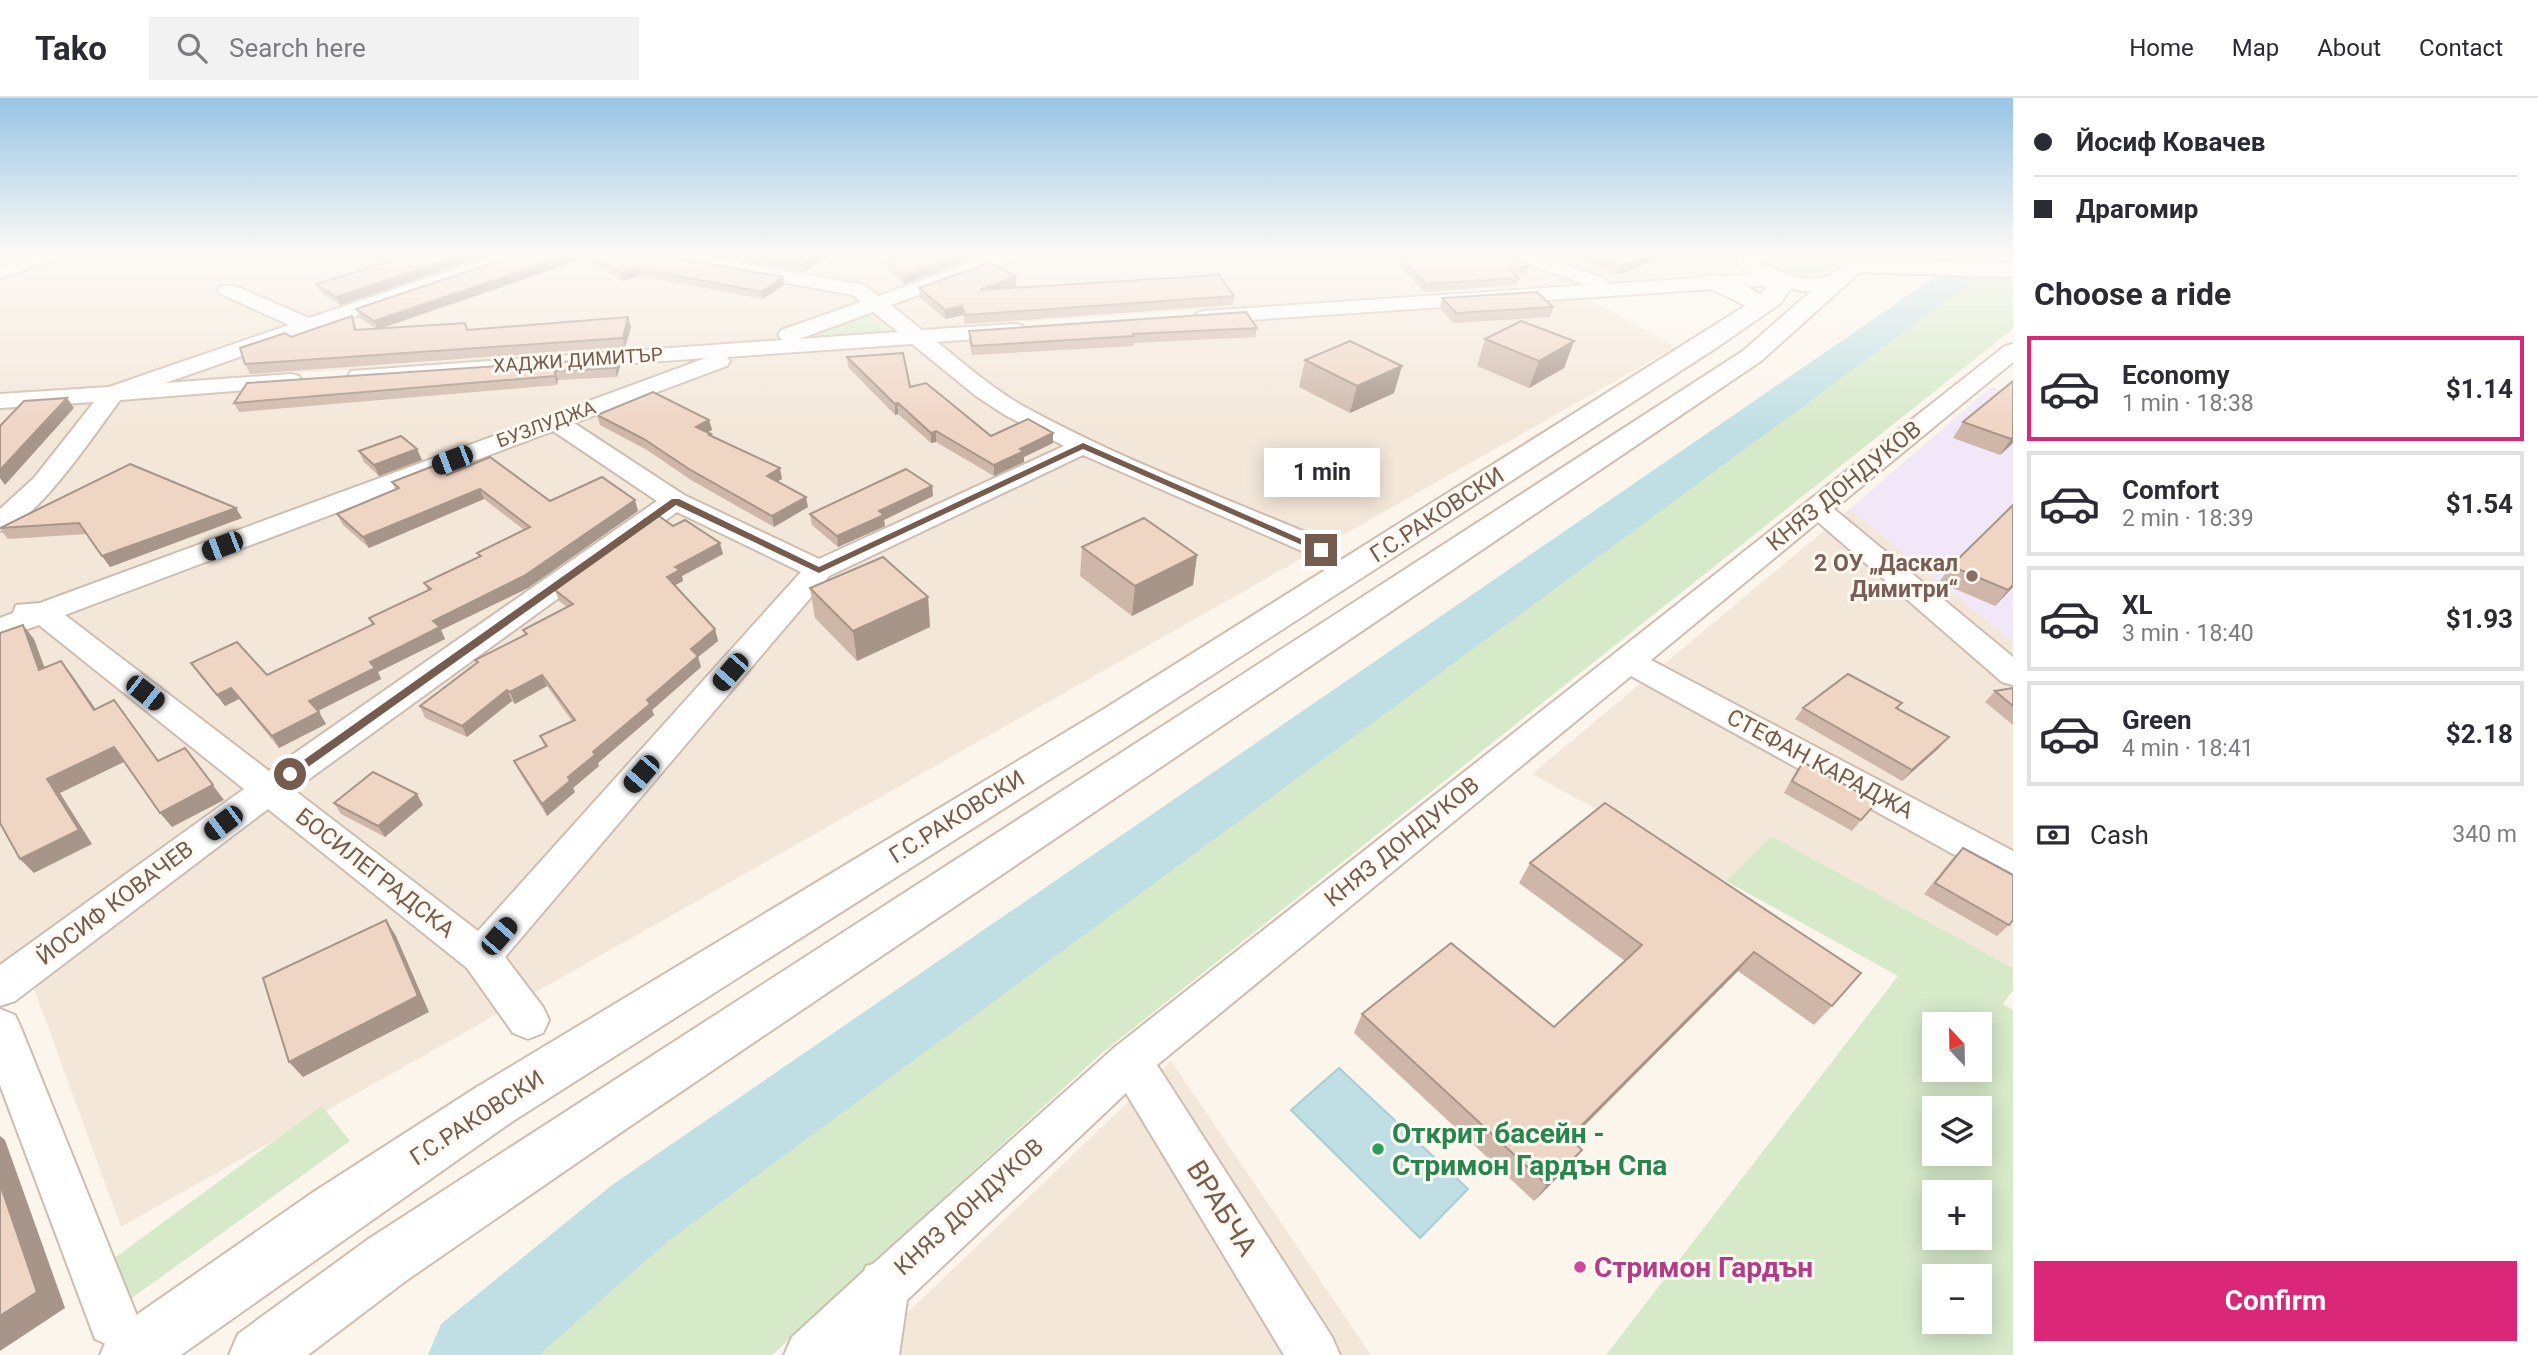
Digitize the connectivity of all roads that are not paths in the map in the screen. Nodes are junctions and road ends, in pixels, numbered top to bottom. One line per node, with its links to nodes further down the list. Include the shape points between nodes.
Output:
1 (276, 312): 9 (street)
2 (345, 312): 9 (street)
3 (855, 312): 12 (street, БУЗЛУДЖА)
4 (886, 312): 11 (street)
5 (1271, 312): 8 (street)
6 (1697, 312): 38 (street, Г.С.РАКОВСКИ, via 1118,718 495,1104 335,1211)
7 (1797, 312): 39 (street, Г.С.РАКОВСКИ, via 1752,356 602,1115 387,1260)
8 (1180, 318)
9 (306, 325): 16 (street)
10 (1041, 328): 11 (street, ХАДЖИ ДИМИТЪР)
11 (917, 337): 12 (street, ХАДЖИ ДИМИТЪР); 19 (street, via 984,391)
12 (754, 348): 14 (street, ХАДЖИ ДИМИТЪР); 18 (street, БУЗЛУДЖА)
13 (2013, 351): 21 (street, КНЯЗ ДОНДУКОВ, via 1990,381)
14 (334, 377)
15 (307, 380): 16 (street)
16 (113, 393): 17 (street); 22 (street, via 43,484)
17 (0, 401)
18 (554, 421): 20 (street); 26 (street, БУЗЛУДЖА)
19 (1083, 446): 23 (street); 24 (street)
20 (675, 501): 24 (street); 30 (street, ЙОСИФ КОВАЧЕВ)
21 (1817, 508): 28 (street, КНЯЗ ДОНДУКОВ); 29 (street)
22 (0, 523)
23 (1321, 550)
24 (819, 570): 32 (street)
25 (0, 610): 26 (street)
26 (43, 613): 27 (street, БУЗЛУДЖА); 30 (street, БОСИЛЕГРАДСКА)
27 (0, 629)
28 (1627, 660): 31 (street, СТЕФАН КАРАДЖА); 36 (street, КНЯЗ ДОНДУКОВ)
29 (2013, 674)
30 (268, 790): 32 (street, БОСИЛЕГРАДСКА); 33 (street, ЙОСИФ КОВАЧЕВ)
31 (2013, 869)
32 (481, 956): 34 (street, БОСИЛЕГРАДСКА)
33 (0, 988)
34 (528, 1020)
35 (0, 1028): 38 (street)
36 (1130, 1061): 37 (street, КНЯЗ ДОНДУКОВ); 42 (street, ВРАБЧА)
37 (884, 1284): 40 (street, КНЯЗ ДОНДУКОВ); 41 (street)
38 (122, 1338)
39 (260, 1355)
40 (810, 1355)
41 (873, 1355)
42 (1314, 1355)

